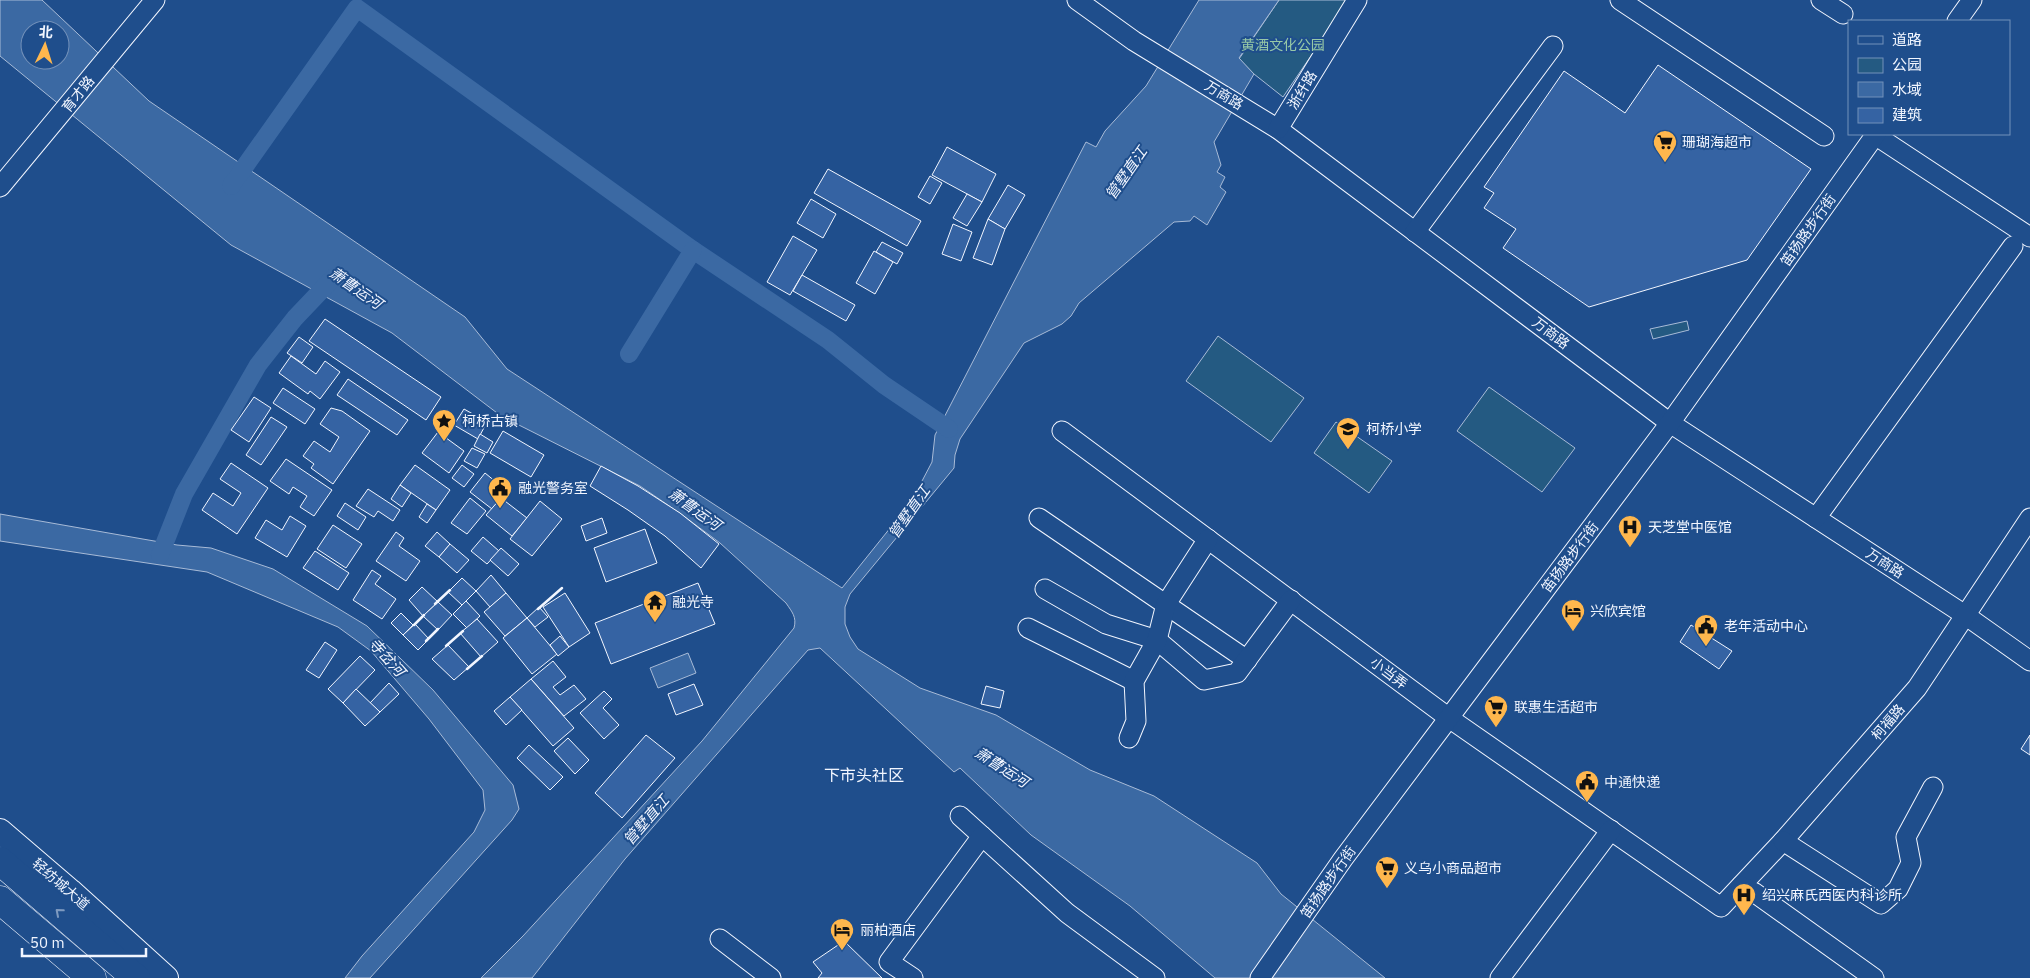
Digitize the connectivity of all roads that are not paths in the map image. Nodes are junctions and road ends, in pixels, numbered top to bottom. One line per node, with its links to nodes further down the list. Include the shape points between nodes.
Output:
1 (155, 0): 14 (street, 育才路)
2 (1076, 0): 10 (street, 万商路, via 1134,41)
3 (1356, 0): 10 (street, 浙纤路)
4 (1620, 0): 13 (street)
5 (1821, 0): 7 (street)
6 (1972, 0): 8 (street)
7 (1843, 14)
8 (1957, 20)
9 (1553, 46): 15 (street)
10 (1278, 128): 15 (street, 万商路)
11 (1875, 135): 18 (street, 笛扬路步行街)
12 (1877, 135): 16 (street)
13 (1824, 136)
14 (0, 187)
15 (1415, 232): 18 (street, 万商路)
16 (2030, 237)
17 (2013, 246): 21 (street)
18 (1670, 423): 21 (street, 万商路); 33 (street, 笛扬路步行街)
19 (1062, 431): 23 (street, 小当弄)
20 (1039, 518): 26 (street)
21 (1816, 518): 27 (street, 万商路)
22 (2030, 518): 27 (street, 柯福路)
23 (1208, 538): 25 (street, 小当弄); 26 (street)
24 (1045, 589): 29 (street, via 1106,624)
25 (1291, 600): 30 (street); 33 (street, 小当弄)
26 (1166, 604): 29 (street); 30 (street)
27 (1965, 615): 31 (street, 万商路); 40 (street, 柯福路, via 1917,688)
28 (1028, 628): 32 (street)
29 (1157, 640): 30 (street, via 1204,680 1238,673); 32 (street)
30 (1247, 660)
31 (2030, 661)
32 (1134, 681): 34 (street, via 1136,721)
33 (1449, 718): 37 (street, 小当弄); 54 (street, 笛扬路步行街, via 1343,858)
34 (1130, 738)
35 (1933, 788): 40 (street, via 1906,837 1911,863 1898,889 1881,904)
36 (960, 816): 39 (street)
37 (1611, 830): 44 (street, 小当弄); 55 (street)
38 (0, 831): 50 (main road, 轻纺城大道)
39 (982, 836): 52 (street, via 889,962); 53 (street, via 1067,913)
40 (1783, 842): 42 (street, 柯福路)
41 (0, 861): 49 (highway, one-way to 41)
42 (1741, 886): 44 (street, 柯福路); 56 (street)
43 (0, 900): 48 (highway)
44 (1721, 907)
45 (0, 912): 47 (main road)
46 (720, 938): 51 (street)
47 (75, 978)
48 (92, 978)
49 (136, 978)
50 (166, 978)
51 (771, 978)
52 (913, 978)
53 (1155, 978)
54 (1260, 978)
55 (1500, 978)
56 (1874, 978)

